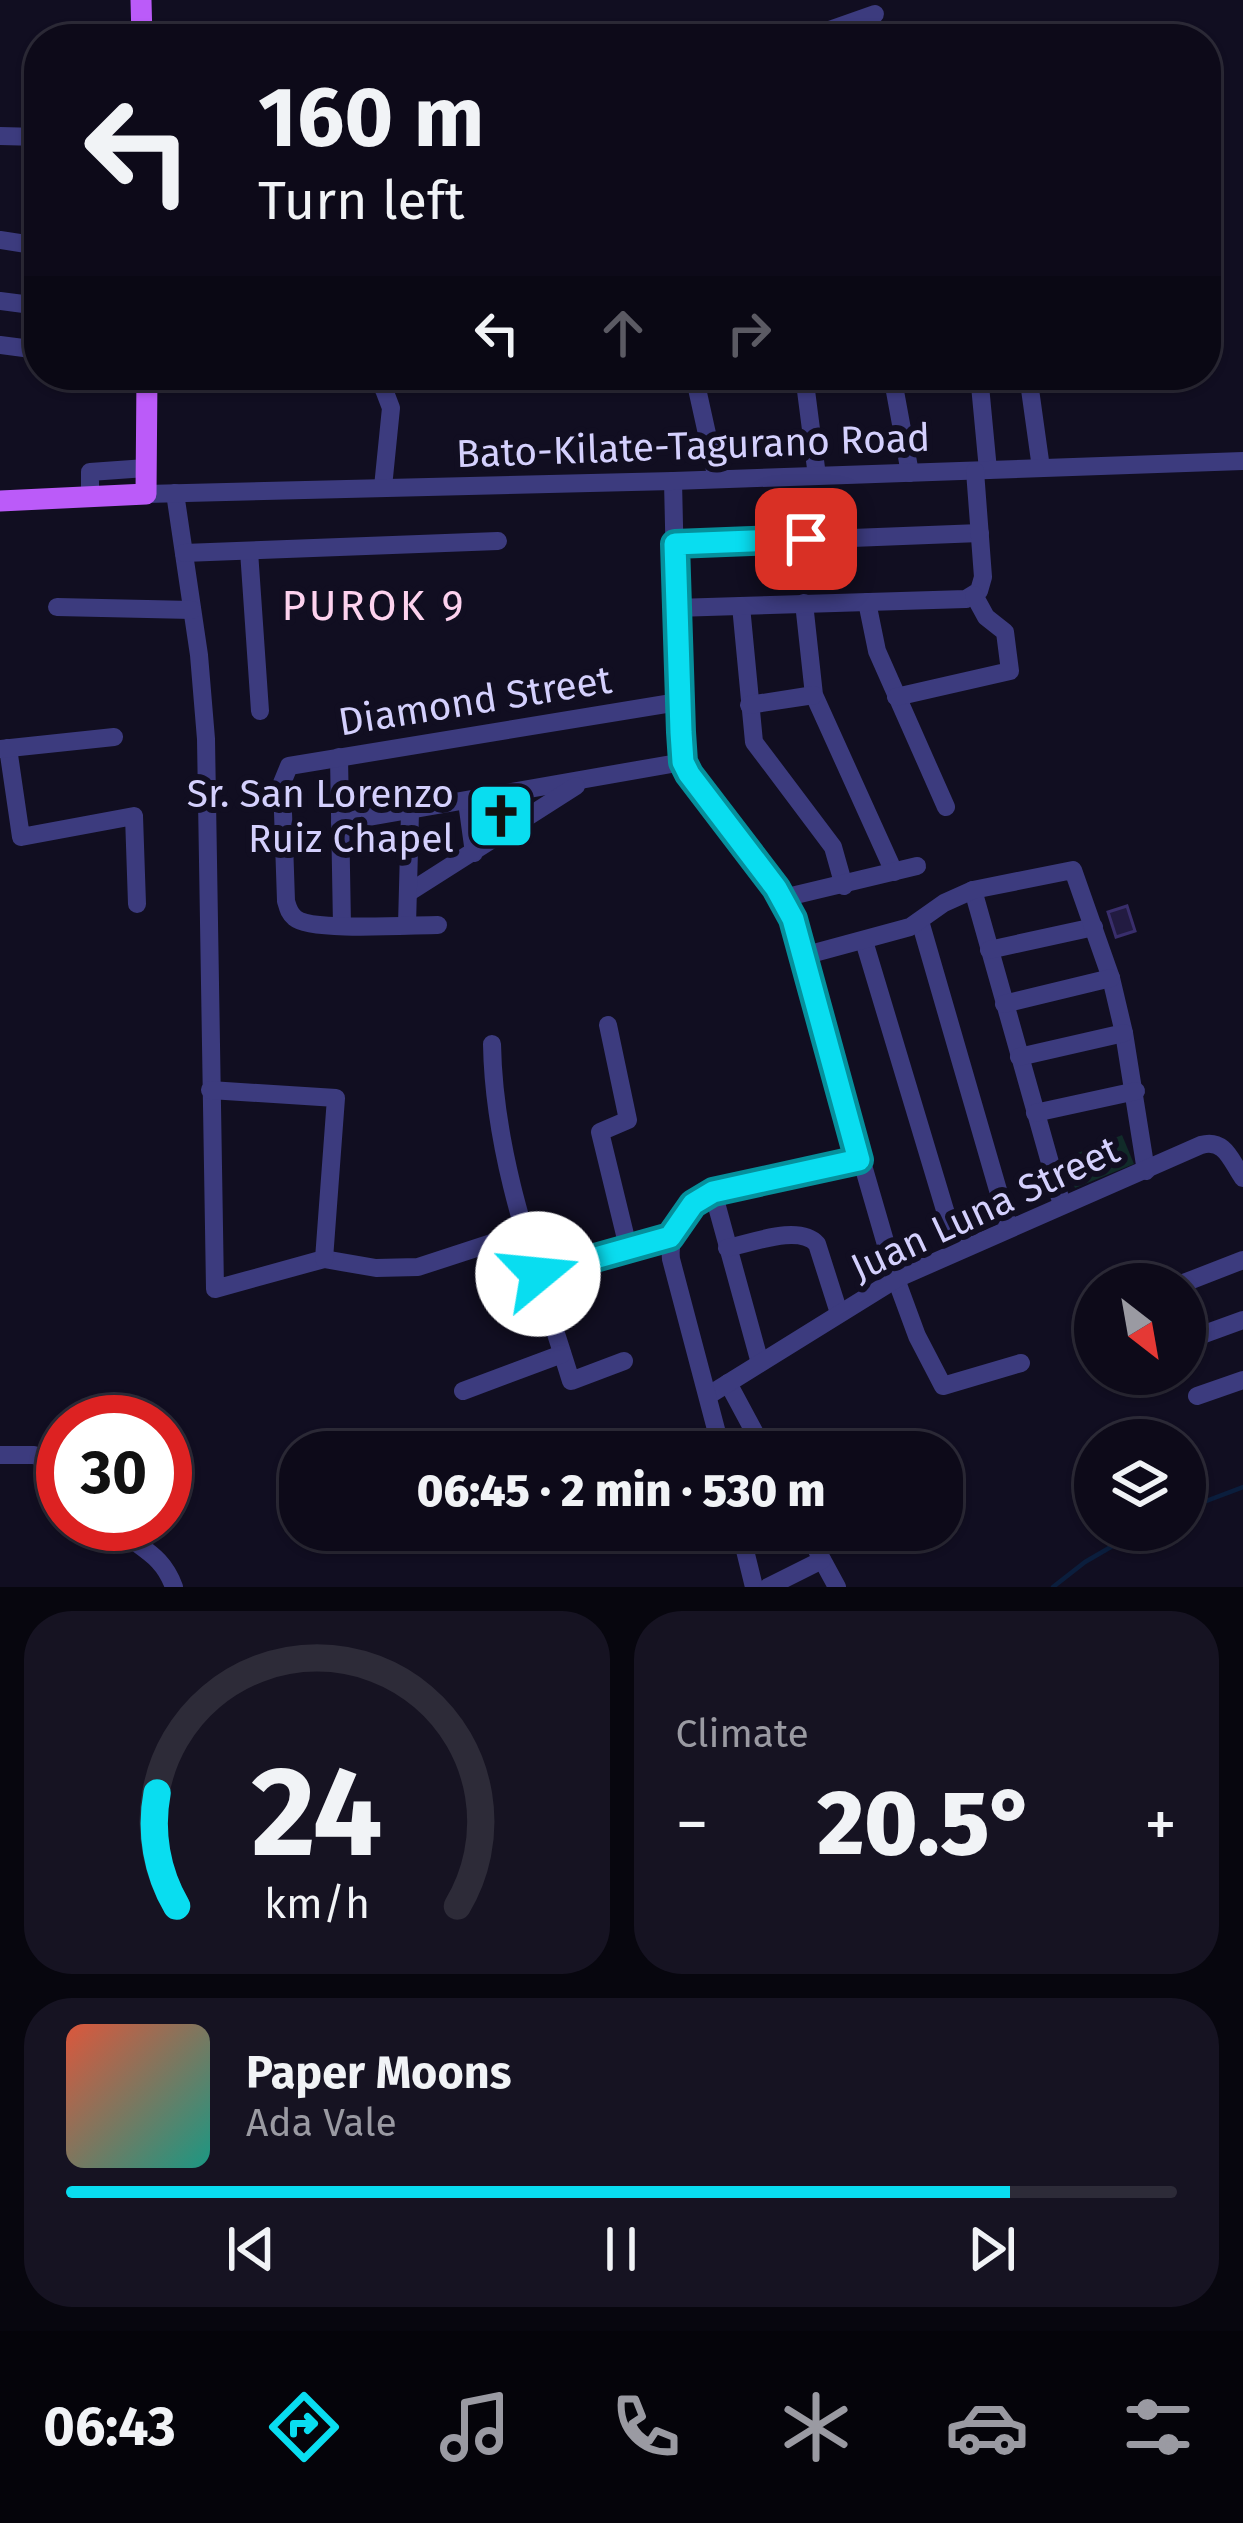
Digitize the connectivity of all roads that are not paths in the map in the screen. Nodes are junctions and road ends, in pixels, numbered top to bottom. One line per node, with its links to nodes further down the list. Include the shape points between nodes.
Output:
1 (875, 14): 2 (street)
2 (846, 24)
3 (147, 390): 12 (main road)
4 (384, 390): 18 (street, via 391,408)
5 (697, 390): 16 (street)
6 (806, 390): 15 (street)
7 (895, 390): 14 (street)
8 (980, 390): 13 (street)
9 (1030, 390): 11 (street)
10 (1243, 461): 11 (street, Bato-Kilate-Tagurano Road)
11 (1041, 467): 13 (street, Bato-Kilate-Tagurano Road)
12 (146, 468): 20 (main road); 21 (street, via 90,472)
13 (982, 470): 14 (street, Bato-Kilate-Tagurano Road); 23 (street)
14 (910, 473): 15 (street, Bato-Kilate-Tagurano Road)
15 (817, 476): 16 (street, Bato-Kilate-Tagurano Road)
16 (717, 479): 17 (street, Bato-Kilate-Tagurano Road)
17 (674, 482): 18 (street, Bato-Kilate-Tagurano Road); 25 (street)
18 (382, 487): 19 (street, Bato-Kilate-Tagurano Road)
19 (176, 493): 20 (street, Bato-Kilate-Tagurano Road); 27 (street)
20 (146, 494): 21 (main road)
21 (90, 496): 22 (main road)
22 (0, 501)
23 (980, 532): 25 (street); 28 (street, via 982,577)
24 (498, 542): 26 (street)
25 (675, 544): 33 (street)
26 (249, 551): 27 (street); 39 (street)
27 (184, 553): 34 (street)
28 (974, 596): 29 (street); 36 (street, via 1005,632 1010,670)
29 (867, 602): 30 (street); 36 (street)
30 (804, 603): 32 (street); 35 (street)
31 (57, 607): 34 (street)
32 (741, 607): 33 (street); 38 (street)
33 (675, 608): 37 (street)
34 (192, 610): 71 (street, via 206,740)
35 (814, 695): 38 (street); 51 (street)
36 (896, 697): 46 (street)
37 (678, 702): 42 (street, Diamond Street); 43 (street)
38 (749, 705): 52 (street, via 758,751 833,847)
39 (260, 712)
40 (114, 737): 41 (street)
41 (4, 748): 56 (street, via 21,836 134,816)
42 (339, 757): 48 (street); 59 (street, Diamond Street, via 294,763 282,783 288,909 305,923)
43 (683, 762): 44 (street); 55 (street)
44 (588, 779): 45 (street); 49 (street)
45 (467, 802): 47 (street); 49 (street)
46 (946, 807)
47 (410, 812): 48 (street); 54 (street)
48 (340, 822): 59 (street)
49 (473, 853): 54 (street)
50 (917, 866): 51 (street)
51 (894, 872): 52 (street)
52 (844, 886): 55 (street)
53 (973, 890): 57 (street); 61 (street, via 1069,869); 63 (street)
54 (408, 893): 60 (street)
55 (783, 898): 64 (street)
56 (137, 904)
57 (920, 921): 62 (street); 79 (street)
58 (438, 925): 60 (street)
59 (342, 926): 60 (street)
60 (407, 926)
61 (1094, 927): 63 (street); 65 (street)
62 (864, 941): 64 (street); 84 (street)
63 (989, 950): 66 (street)
64 (803, 956): 74 (street)
65 (1111, 978): 66 (street); 68 (street)
66 (1004, 1004): 70 (street)
67 (608, 1025): 82 (street, via 628,1120 600,1132)
68 (1124, 1033): 70 (street); 72 (street)
69 (492, 1044): 80 (street, via 496,1122)
70 (1019, 1057): 73 (street)
71 (210, 1090): 85 (street, via 336,1098); 85 (street, via 215,1289)
72 (1136, 1091): 73 (street); 75 (street)
73 (1035, 1113): 78 (street)
74 (859, 1160): 77 (street); 89 (street)
75 (1146, 1171): 76 (street, Juan Luna Street, via 1216,1143); 78 (street, Juan Luna Street)
76 (1243, 1178)
77 (713, 1192): 81 (street, via 693,1204); 83 (street)
78 (1062, 1205): 79 (street, Juan Luna Street)
79 (1009, 1228): 84 (street, Juan Luna Street)
80 (525, 1232): 85 (street, via 398,1270); 87 (street)
81 (670, 1237): 82 (street); 100 (street)
82 (628, 1247): 87 (street)
83 (727, 1248): 90 (street, via 809,1236); 95 (street)
84 (957, 1250): 89 (street, Juan Luna Street)
85 (324, 1259)
86 (1243, 1260): 88 (street)
87 (538, 1274): 93 (street)
88 (1206, 1274)
89 (896, 1280): 90 (street, Juan Luna Street); 96 (street, via 943,1386)
90 (839, 1313): 95 (street, Juan Luna Street)
91 (1243, 1320): 92 (street)
92 (1206, 1333)
93 (562, 1354): 94 (street, via 571,1381); 99 (street)
94 (624, 1361)
95 (760, 1364): 98 (street, Juan Luna Street)
96 (1021, 1364)
97 (1243, 1380): 101 (street)
98 (728, 1383): 100 (street, Juan Luna Street); 103 (street)
99 (463, 1390)
100 (709, 1395): 102 (street)
101 (1197, 1396)
102 (717, 1431)
103 (754, 1431)
104 (0, 1455): 105 (street)
105 (36, 1455)
106 (148, 1551): 110 (street)
107 (745, 1551): 111 (street)
108 (817, 1551): 109 (street)
109 (822, 1560): 112 (street); 113 (street)
110 (174, 1587)
111 (754, 1587)
112 (767, 1587)
113 (837, 1587)

